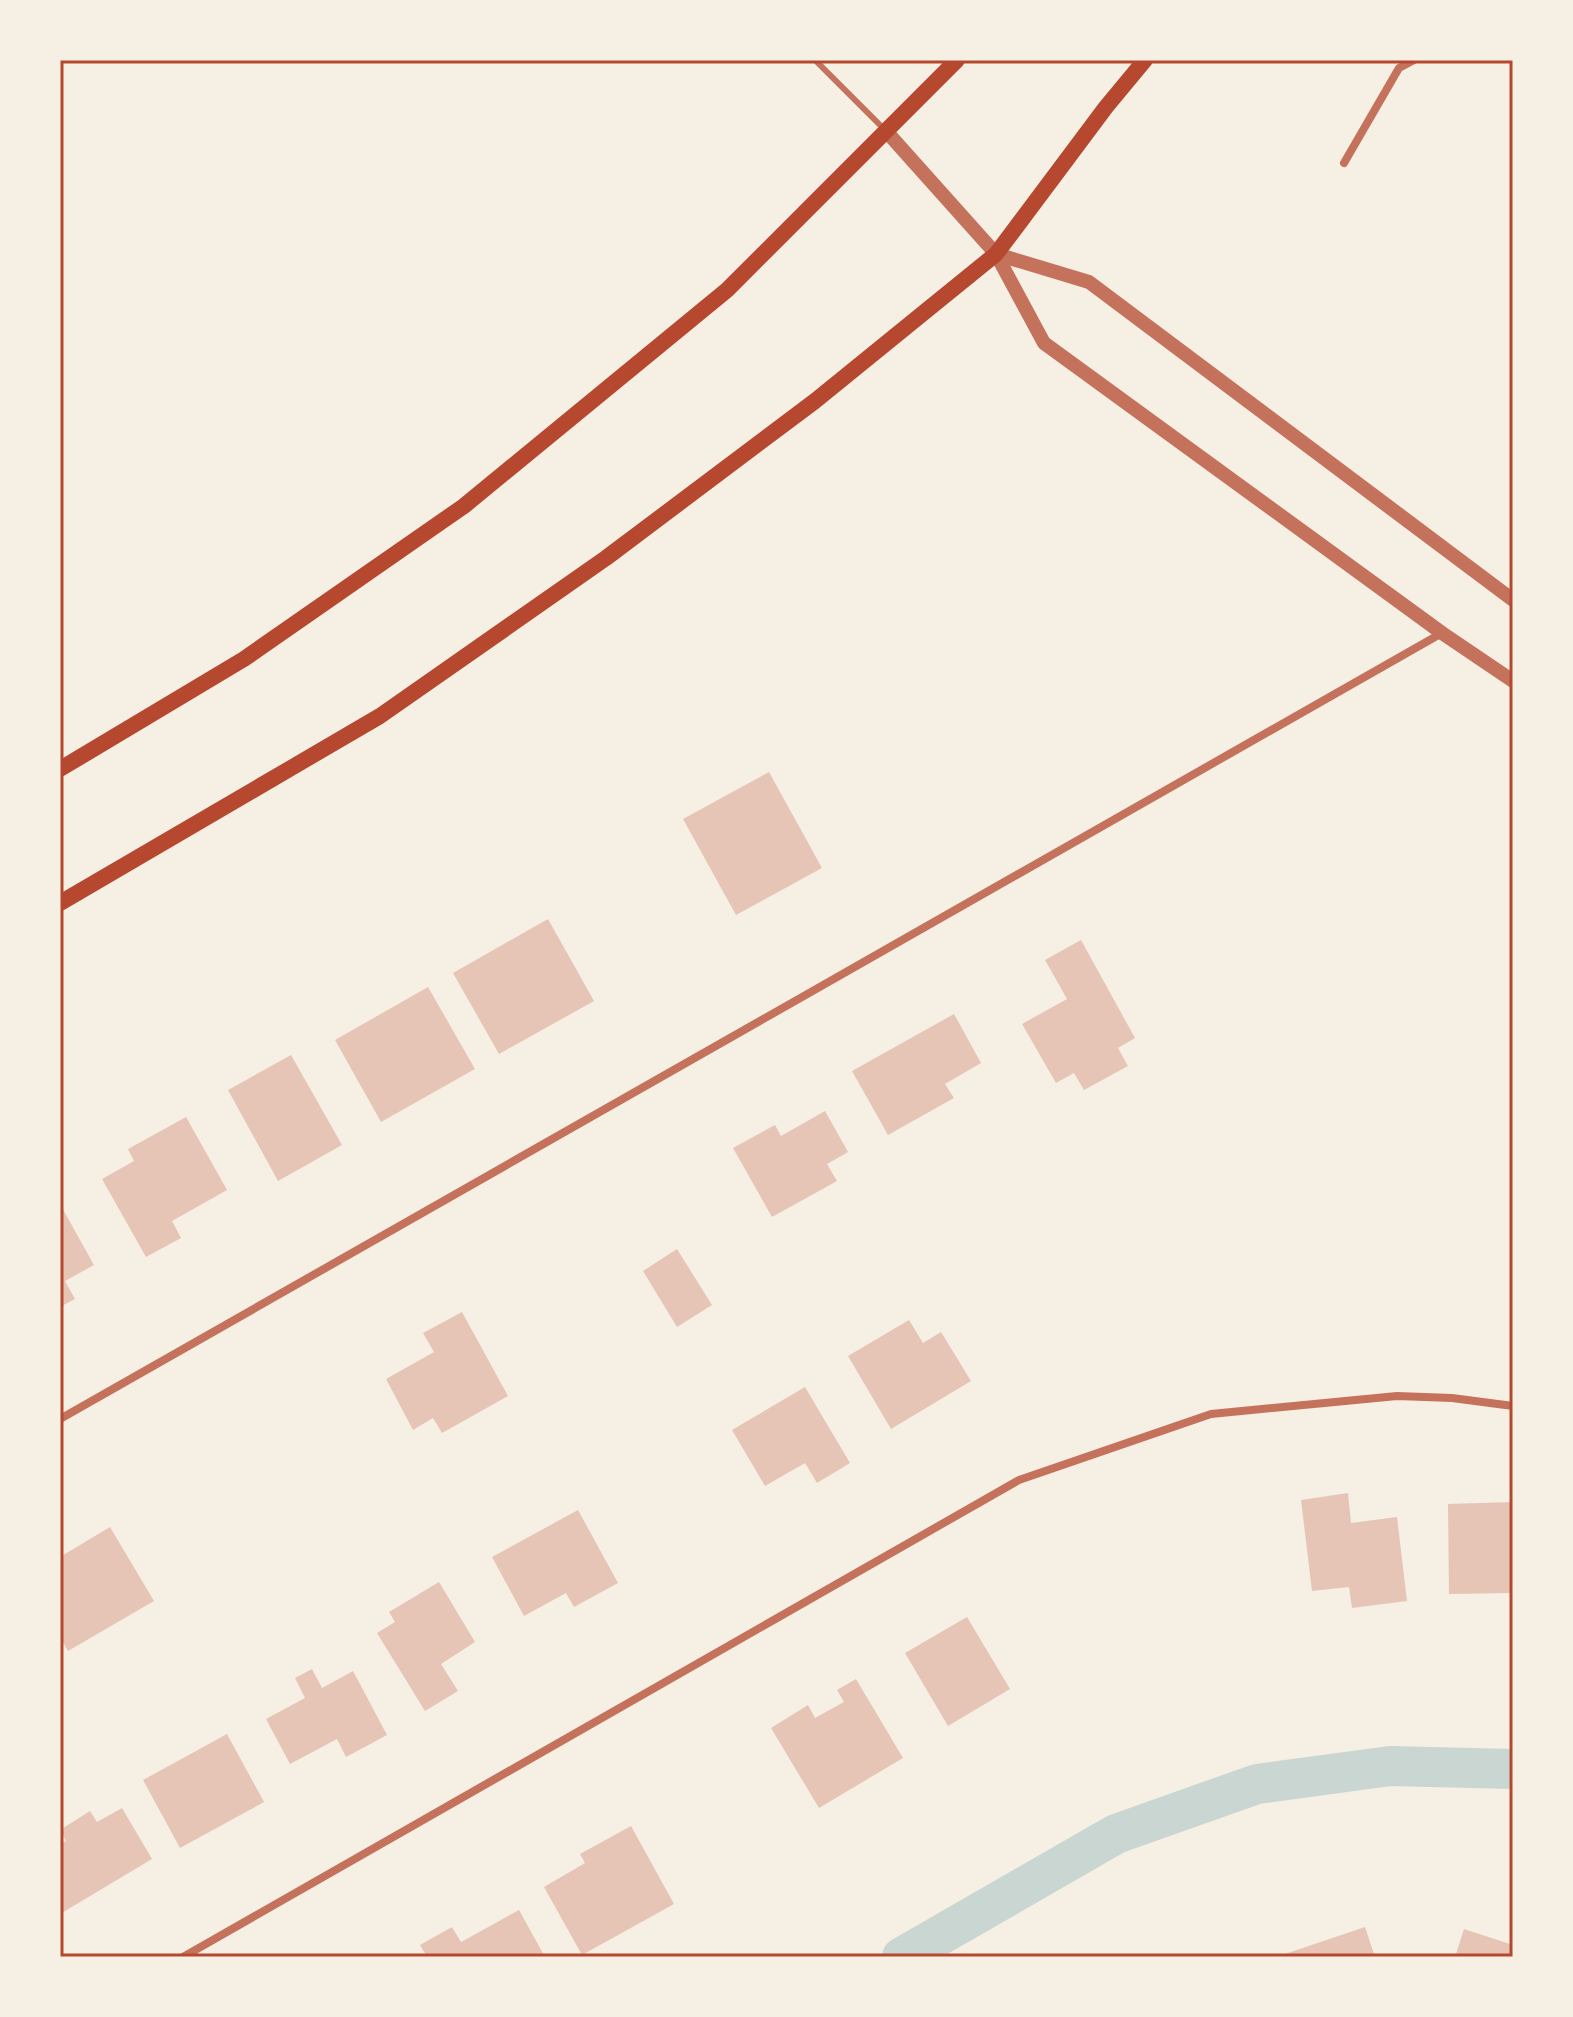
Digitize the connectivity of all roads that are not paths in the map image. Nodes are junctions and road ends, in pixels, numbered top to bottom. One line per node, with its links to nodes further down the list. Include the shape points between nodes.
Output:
1 (815, 60): 5 (lane)
2 (957, 60): 5 (main road)
3 (1145, 60): 7 (main road)
4 (1414, 60): 6 (street, via 1399,68)
5 (886, 131): 7 (street); 11 (main road, via 727,290 464,506 244,659)
6 (1344, 163)
7 (996, 254): 8 (street, via 1089,282); 9 (street, via 1044,343); 12 (main road, via 803,410 606,558 380,716)
8 (1512, 598)
9 (1442, 633): 10 (street); 14 (street)
10 (1513, 681)
11 (60, 769)
12 (60, 903)
13 (1513, 1406): 15 (street, via 1397,1396 1211,1414 1019,1480)
14 (60, 1419)
15 (183, 1957)

